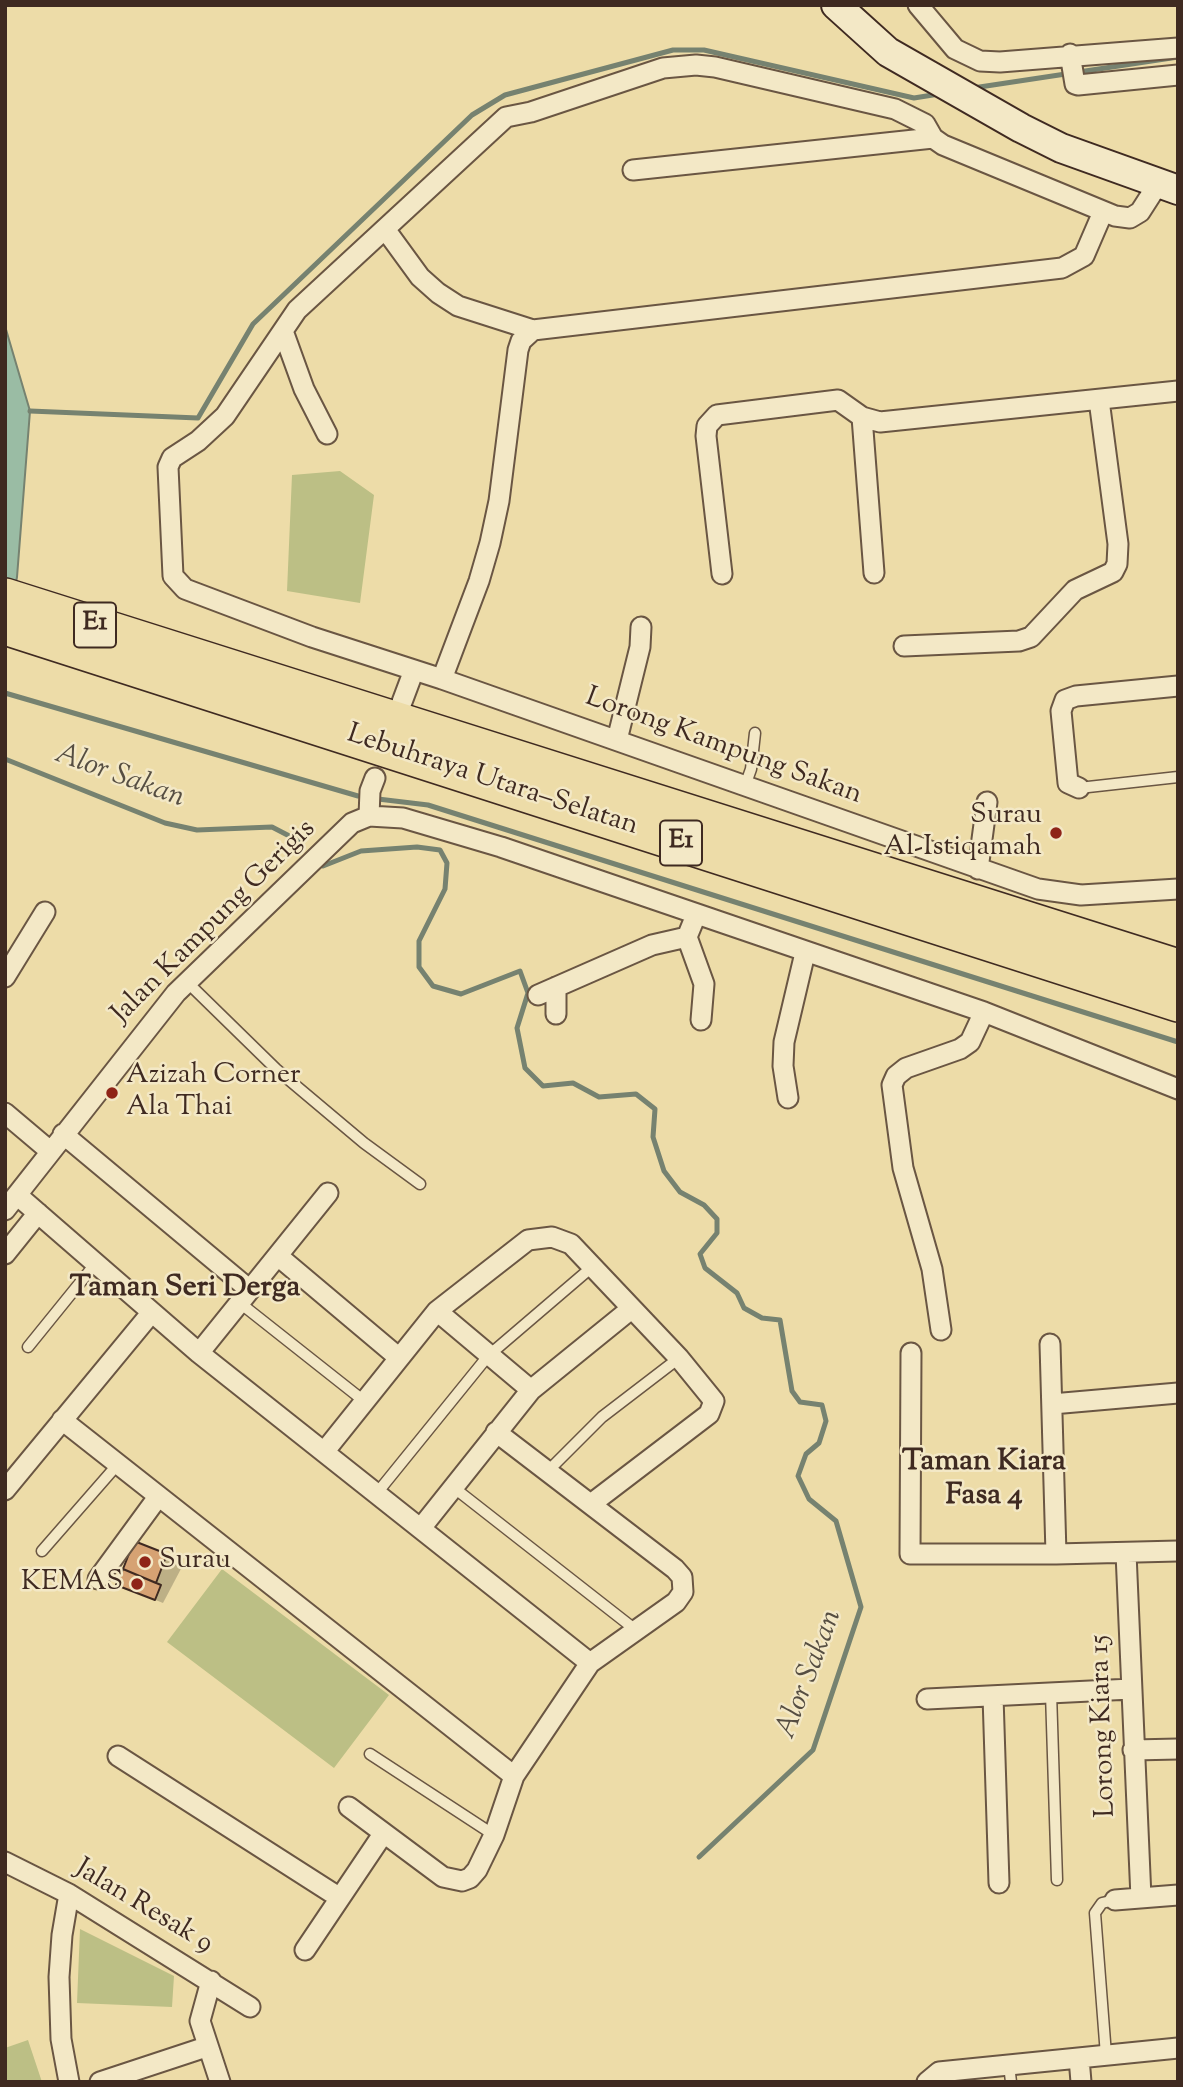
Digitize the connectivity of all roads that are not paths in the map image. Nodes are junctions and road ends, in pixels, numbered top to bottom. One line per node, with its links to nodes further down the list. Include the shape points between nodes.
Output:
1 (836, 5): 8 (main road, via 888,52 1021,128 1061,148)
2 (918, 5): 4 (street, via 942,36 966,56 1000,62)
3 (1178, 48): 4 (street)
4 (1071, 57): 5 (street, via 1078,85)
5 (1178, 75)
6 (933, 138): 7 (street); 9 (street); 10 (street, via 925,124 895,109 715,67 671,66 506,117)
7 (633, 170)
8 (1168, 187): 9 (street, via 1130,218)
9 (1103, 212): 11 (street, via 1084,256 1062,268)
10 (385, 229): 11 (street, via 420,277 438,293 458,306); 12 (street, via 297,310)
11 (533, 330): 25 (street, via 518,350 490,543)
12 (283, 331): 16 (street); 24 (street, Lorong Kampung Sakan, via 225,416 172,457 168,467 173,576 185,589)
13 (1178, 391): 14 (street)
14 (1099, 400): 15 (street, via 880,422); 22 (street, via 1118,544 1112,572 1075,590 1031,637)
15 (862, 417): 17 (street); 18 (street, via 846,404 828,400 727,412 711,419 706,436)
16 (327, 434)
17 (874, 573)
18 (722, 574)
19 (5, 597): 23 (highway, Lebuhraya Utara–Selatan / E1)
20 (5, 626): 23 (highway, Lebuhraya Utara–Selatan / E1)
21 (641, 627): 29 (street)
22 (904, 646)
23 (184, 668): 42 (highway, Lebuhraya Utara–Selatan / E1); 47 (highway, Lebuhraya Utara–Selatan / E1)
24 (414, 670): 25 (street, Lorong Kampung Sakan); 27 (street)
25 (442, 679): 29 (street, Lorong Kampung Sakan)
26 (1178, 686): 33 (street, via 1065,700 1061,711 1068,783)
27 (402, 702)
28 (755, 733): 32 (lane)
29 (617, 740): 32 (street, Lorong Kampung Sakan)
30 (1178, 777): 33 (lane)
31 (375, 778): 35 (street)
32 (745, 786): 36 (street, Lorong Kampung Sakan)
33 (1079, 788)
34 (988, 802): 36 (street)
35 (369, 816): 39 (street, via 402,818 501,847); 44 (street, Jalan Kampung Gerigis, via 352,823)
36 (978, 869): 37 (street, Lorong Kampung Sakan, via 1059,894)
37 (1178, 890)
38 (45, 912): 43 (street)
39 (696, 915): 40 (street); 41 (street)
40 (687, 937): 45 (street, via 652,945); 50 (street, via 704,984)
41 (805, 953): 48 (street); 52 (street, via 784,1042)
42 (1178, 968)
43 (5, 977)
44 (187, 982): 54 (street, Jalan Kampung Gerigis); 56 (lane, via 286,1077)
45 (556, 987): 46 (street); 49 (street)
46 (537, 995)
47 (1178, 1003)
48 (984, 1012): 51 (street); 68 (street, via 970,1042 906,1068 892,1085 903,1168 932,1269)
49 (556, 1014)
50 (701, 1020)
51 (1178, 1089)
52 (788, 1098)
53 (5, 1113): 55 (street)
54 (63, 1134): 55 (street, Jalan Kampung Gerigis); 64 (street)
55 (50, 1151): 58 (street, Jalan Kampung Gerigis)
56 (420, 1184)
57 (328, 1193): 61 (street)
58 (11, 1203): 59 (street)
59 (38, 1213): 60 (street); 62 (street)
60 (5, 1254)
61 (278, 1256): 64 (street); 74 (street)
62 (96, 1262): 67 (street); 70 (lane)
63 (592, 1267): 65 (street); 66 (street, via 561,1239 528,1240); 73 (lane)
64 (245, 1296): 71 (street); 78 (lane)
65 (631, 1309): 75 (street); 76 (street)
66 (437, 1311): 73 (street); 74 (street)
67 (152, 1312): 71 (street); 80 (street)
68 (941, 1330)
69 (1050, 1344): 79 (street)
70 (28, 1347)
71 (199, 1353): 82 (street)
72 (911, 1353): 93 (street, via 910,1554)
73 (488, 1356): 76 (street); 87 (lane)
74 (398, 1357): 78 (street)
75 (680, 1358): 84 (lane, via 603,1417); 89 (street, via 712,1394 714,1408)
76 (531, 1390): 81 (street)
77 (1178, 1393): 79 (street)
78 (364, 1401): 82 (street)
79 (1052, 1404): 93 (street)
80 (62, 1420): 83 (street); 86 (street)
81 (496, 1432): 84 (street); 85 (street)
82 (324, 1452): 87 (street)
83 (118, 1464): 88 (street); 91 (lane)
84 (547, 1472): 89 (street)
85 (453, 1487): 90 (street); 96 (lane)
86 (5, 1490)
87 (377, 1493): 90 (street)
88 (158, 1497): 95 (street); 106 (street)
89 (591, 1504): 96 (street, via 682,1577 683,1592 676,1602)
90 (421, 1528): 97 (street)
91 (42, 1551)
92 (1178, 1551): 94 (street)
93 (1056, 1553): 94 (street)
94 (1126, 1553): 98 (street, Lorong Kiara 15)
95 (98, 1579)
96 (637, 1631): 97 (street)
97 (590, 1663): 106 (street)
98 (1130, 1689): 99 (street); 103 (street, Lorong Kiara 15)
99 (1051, 1693): 100 (street); 111 (lane)
100 (993, 1696): 101 (street); 112 (street)
101 (927, 1699)
102 (1178, 1749): 103 (street)
103 (1133, 1750): 116 (street, Lorong Kiara 15)
104 (370, 1754): 109 (lane)
105 (118, 1756): 115 (street)
106 (514, 1776): 109 (street)
107 (349, 1807): 108 (street)
108 (383, 1834): 109 (street, via 443,1877 462,1881 477,1870); 115 (street)
109 (494, 1835)
110 (5, 1862): 113 (street, Jalan Resak 9)
111 (1057, 1880)
112 (999, 1883)
113 (69, 1894): 119 (street, Jalan Resak 9); 126 (street, via 59,1977 61,2039)
114 (1178, 1895): 116 (street)
115 (340, 1898): 118 (street)
116 (1141, 1898): 117 (street)
117 (1115, 1900): 123 (lane, via 1102,1903 1095,1913)
118 (305, 1950)
119 (211, 1981): 120 (street, Jalan Resak 9); 121 (street, via 201,2009)
120 (250, 2007)
121 (206, 2047): 127 (street); 128 (street)
122 (1178, 2048): 123 (street)
123 (1106, 2055): 124 (street)
124 (1079, 2058): 125 (street); 130 (street)
125 (1010, 2073): 129 (street, via 939,2072)
126 (69, 2082)
127 (100, 2082)
128 (220, 2082)
129 (928, 2082)
130 (1081, 2082)

